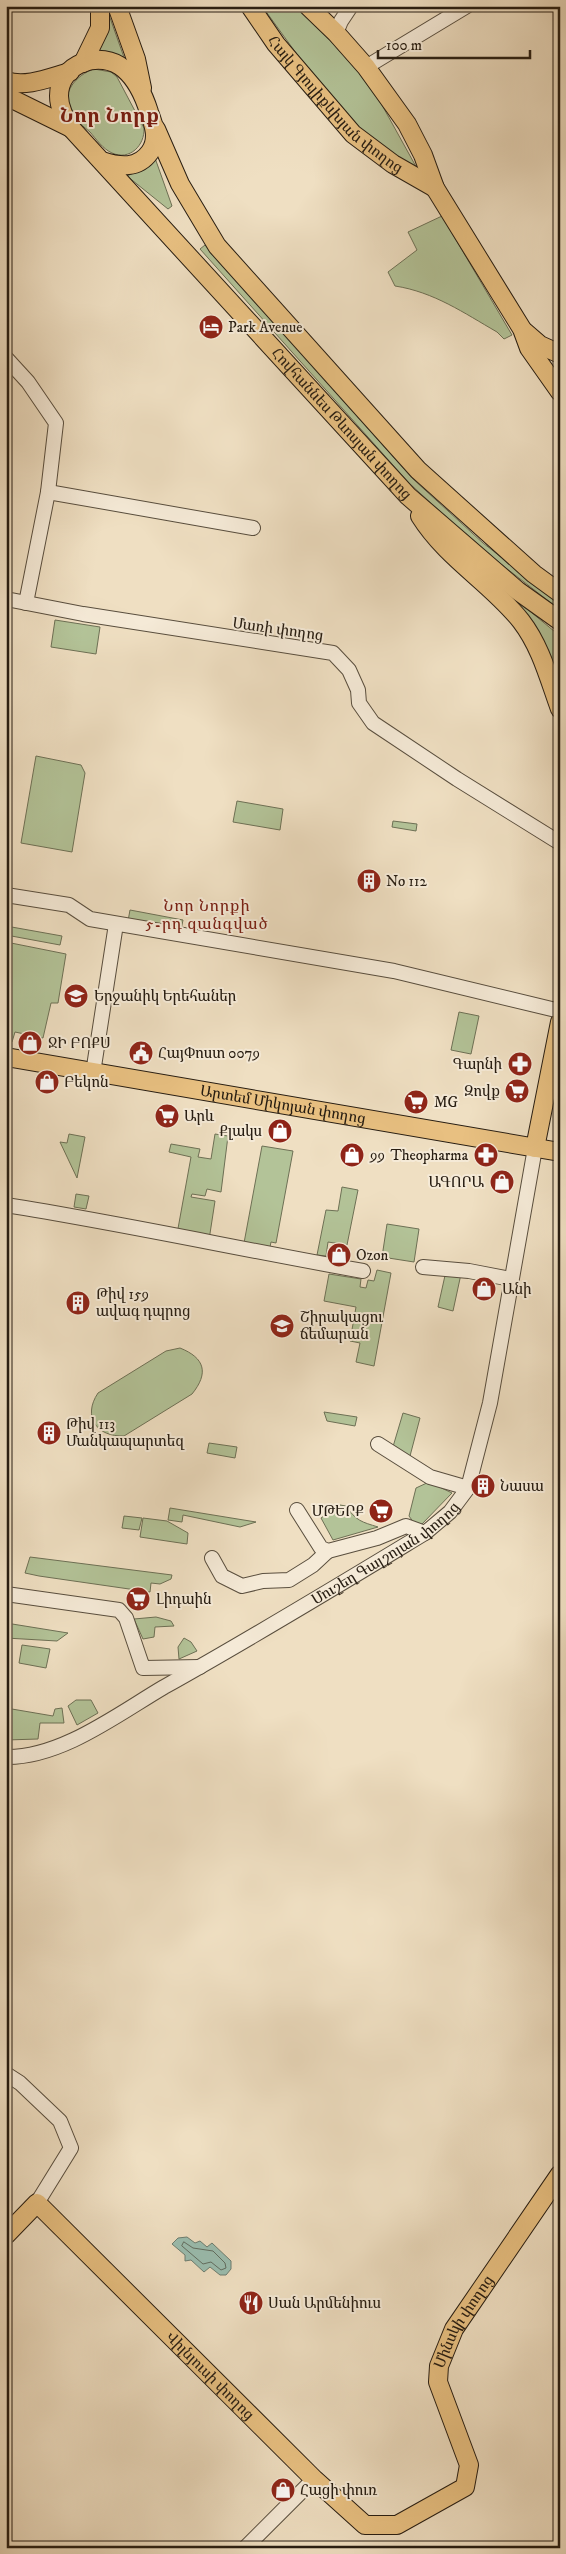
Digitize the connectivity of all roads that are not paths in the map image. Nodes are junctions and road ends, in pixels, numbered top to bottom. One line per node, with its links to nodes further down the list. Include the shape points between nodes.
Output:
1 (100, 6): 8 (main road, via 100,28)
2 (117, 6): 12 (main road, via 136,59)
3 (250, 6): 16 (main road, Հայկ Գյուլիքևխյան փողոց, via 276,44 353,134 393,164)
4 (308, 6): 7 (main road, Հայկ Գյուլիքևխյան փողոց)
5 (351, 6): 7 (street)
6 (467, 6): 9 (street)
7 (336, 33): 9 (main road, Հայկ Գյուլիքևխյան փողոց)
8 (77, 67): 10 (main road, via 29,83); 12 (main road, via 98,58 116,64 132,77); 14 (main road, via 62,81 59,96 60,108)
9 (366, 67): 16 (main road, Հայկ Գյուլիքևխյան փողոց, via 407,124)
10 (6, 81)
11 (6, 96): 14 (main road)
12 (143, 96): 13 (main road)
13 (154, 126): 15 (main road, via 156,139 147,156 135,164 121,167); 24 (main road, Հովհաննես Թևոսյան փողոց, via 180,184 217,246 418,470 534,574)
14 (71, 128): 15 (main road)
15 (102, 161): 22 (main road, Հովհաննես Թևոսյան փողոց)
16 (435, 188): 17 (main road, Հայկ Գյուլիքևխյան փողոց)
17 (522, 329): 18 (main road, Հայկ Գյուլիքևխյան փողոց, via 540,345); 20 (main road, Հայկ Գյուլիքևխյան փողոց, via 529,348)
18 (560, 354)
19 (6, 358): 21 (street, via 28,382 56,423)
20 (560, 392)
21 (48, 492): 23 (street); 26 (street)
22 (408, 496): 27 (main road, Հովհաննես Թևոսյան փողոց, via 518,592); 28 (main road, via 427,528 521,621 536,644)
23 (253, 528)
24 (560, 593)
25 (6, 599): 26 (street, Մառի փողոց)
26 (26, 604): 29 (street, Մառի փողոց, via 333,654 349,670 358,690 359,704 373,723)
27 (560, 621)
28 (560, 709)
29 (560, 843)
30 (6, 895): 31 (street, via 69,905 90,919)
31 (116, 924): 32 (street, via 394,971); 35 (street)
32 (560, 1011)
33 (560, 1022): 36 (main road, Մուշեղ Գալշոյան փողոց)
34 (6, 1057): 35 (main road, Արտեմ Միկոյան փողոց)
35 (93, 1073): 36 (main road, Արտեմ Միկոյան փողոց)
36 (535, 1148): 37 (main road, Արտեմ Միկոյան փողոց); 41 (street, Մուշեղ Գալշոյան փողոց)
37 (560, 1152)
38 (6, 1205): 40 (street, via 102,1220 149,1232)
39 (423, 1267): 41 (street)
40 (363, 1271)
41 (512, 1279): 43 (street, Մուշեղ Գալշոյան փողոց, via 490,1403)
42 (378, 1444): 43 (street, via 430,1477)
43 (468, 1488): 45 (street, Մուշեղ Գալշոյան փողոց, via 450,1512)
44 (297, 1510): 46 (street, via 321,1548)
45 (425, 1533): 46 (street, via 406,1526 377,1538); 49 (street, Մուշեղ Գալշոյան փողոց)
46 (328, 1551): 47 (street, via 313,1565 288,1580 242,1586 222,1576)
47 (212, 1558)
48 (6, 1594): 49 (street, via 119,1610 126,1618 143,1668)
49 (200, 1667): 50 (street, Մուշեղ Գալշոյան փողոց, via 63,1744 41,1752)
50 (6, 1757)
51 (6, 2074): 53 (street, via 60,2121 71,2148)
52 (560, 2174): 55 (main road, Մինսկի փողոց, via 454,2329 439,2366 438,2382 469,2465 465,2487 398,2525 365,2525)
53 (37, 2203): 54 (main road); 55 (main road, Վիլնյուսի փողոց)
54 (6, 2235)
55 (314, 2479): 56 (street)
56 (245, 2548)

